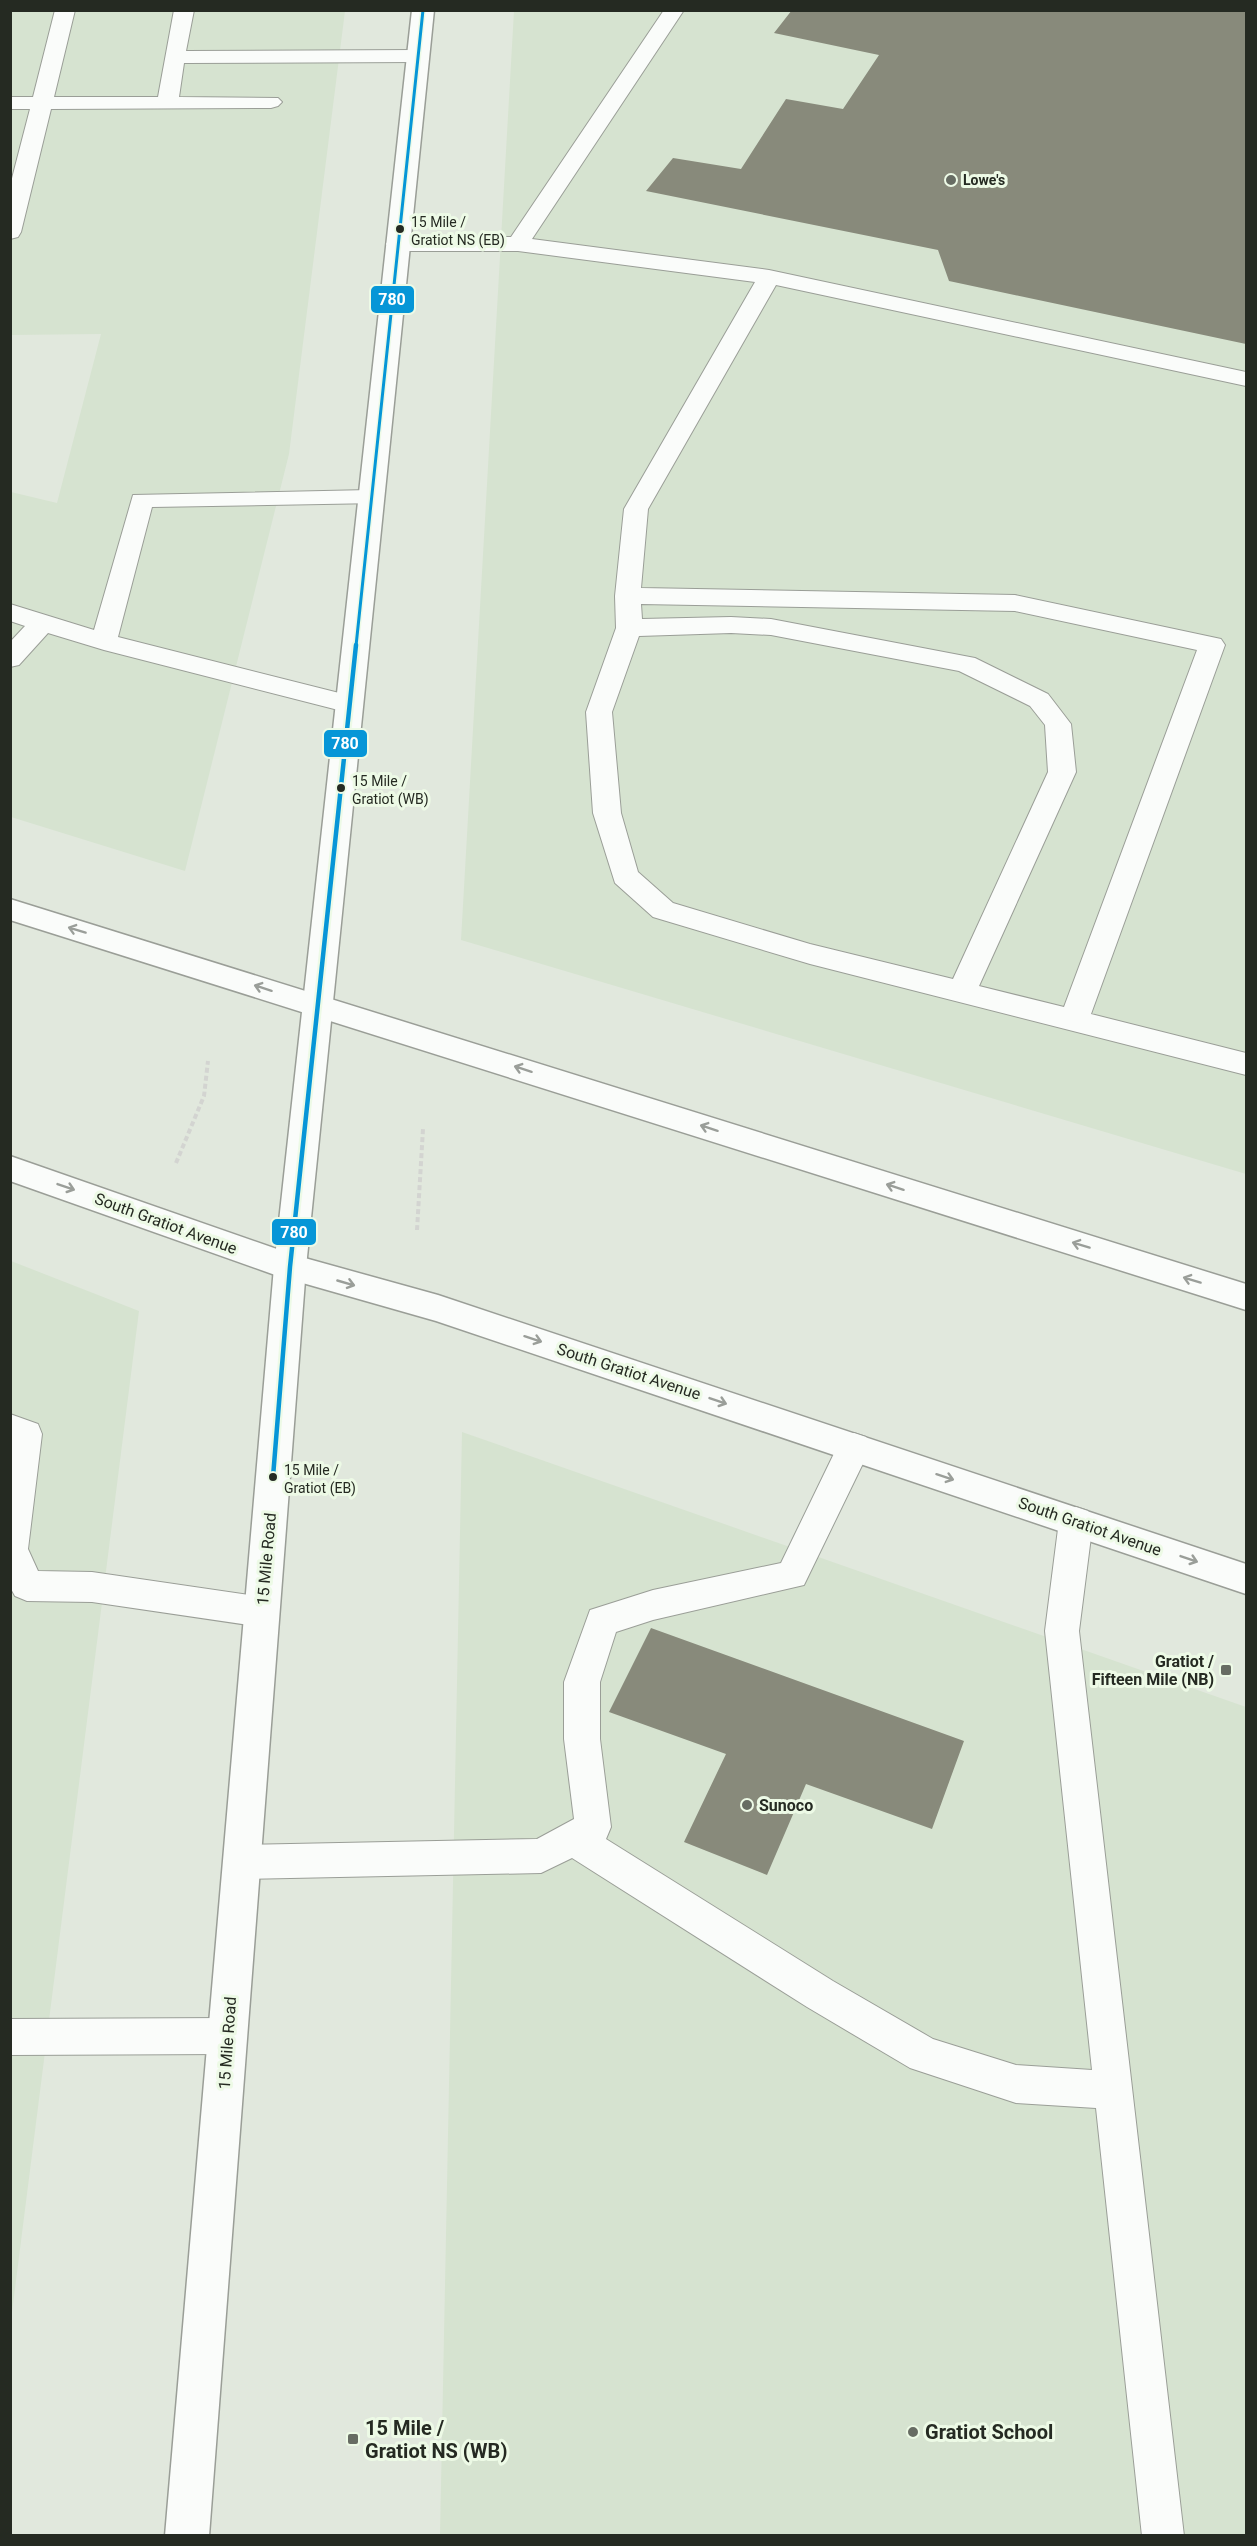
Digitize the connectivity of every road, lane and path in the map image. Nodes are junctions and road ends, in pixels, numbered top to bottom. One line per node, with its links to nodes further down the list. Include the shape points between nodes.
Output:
1 (65, 10): 9 (lane)
2 (184, 10): 6 (lane)
3 (423, 10): 5 (main road, 15 Mile Road)
4 (674, 10): 13 (lane)
5 (418, 56): 6 (lane); 12 (main road, 15 Mile Road)
6 (175, 57): 10 (lane)
7 (271, 102): 10 (lane)
8 (10, 103): 9 (lane)
9 (42, 103): 10 (lane); 11 (lane)
10 (167, 103)
11 (10, 232)
12 (397, 244): 13 (lane); 16 (main road, 15 Mile Road)
13 (518, 244): 14 (lane)
14 (769, 277): 15 (lane); 17 (lane, via 636,509)
15 (1246, 380)
16 (370, 498): 21 (lane, via 142,500); 23 (main road, 15 Mile Road)
17 (628, 596): 20 (lane); 27 (lane, via 1015,603 1212,645)
18 (10, 612): 19 (lane)
19 (44, 621): 21 (lane); 22 (lane)
20 (629, 628): 25 (lane, via 599,712 607,813 625,876 663,910 810,954); 25 (lane, via 771,627 966,664 1039,700 1059,724 1062,772)
21 (104, 642): 23 (lane)
22 (10, 659)
23 (350, 704): 26 (main road, 15 Mile Road)
24 (10, 909): 26 (main road, one-way to 24)
25 (962, 991): 27 (lane)
26 (319, 1006): 34 (main road, 15 Mile Road); 35 (main road, one-way to 26)
27 (1074, 1020): 29 (lane)
28 (208, 1061): 31 (path, via 204,1096)
29 (1246, 1064)
30 (423, 1129): 33 (path)
31 (176, 1163)
32 (10, 1168): 34 (main road, South Gratiot Avenue, one-way to 34)
33 (417, 1230)
34 (290, 1267): 37 (main road, South Gratiot Avenue, one-way to 37, via 438,1308); 40 (main road, 15 Mile Road)
35 (1246, 1297)
36 (10, 1427): 40 (lane, via 26,1434 11,1549 27,1586 92,1587)
37 (854, 1447): 38 (main road, South Gratiot Avenue, one-way to 38); 41 (lane, via 792,1575 653,1605 602,1622 582,1682 582,1739 592,1827)
38 (1076, 1521): 39 (main road, South Gratiot Avenue, one-way to 39); 45 (lane, via 1062,1631)
39 (1246, 1579)
40 (262, 1612): 42 (main road, 15 Mile Road)
41 (573, 1838): 42 (lane, via 541,1856); 45 (lane, via 924,2055 1016,2084)
42 (241, 1862): 43 (main road, 15 Mile Road)
43 (227, 2036): 44 (lane); 46 (main road, 15 Mile Road)
44 (10, 2037)
45 (1113, 2090): 47 (lane)
46 (188, 2535)
47 (1163, 2535)

